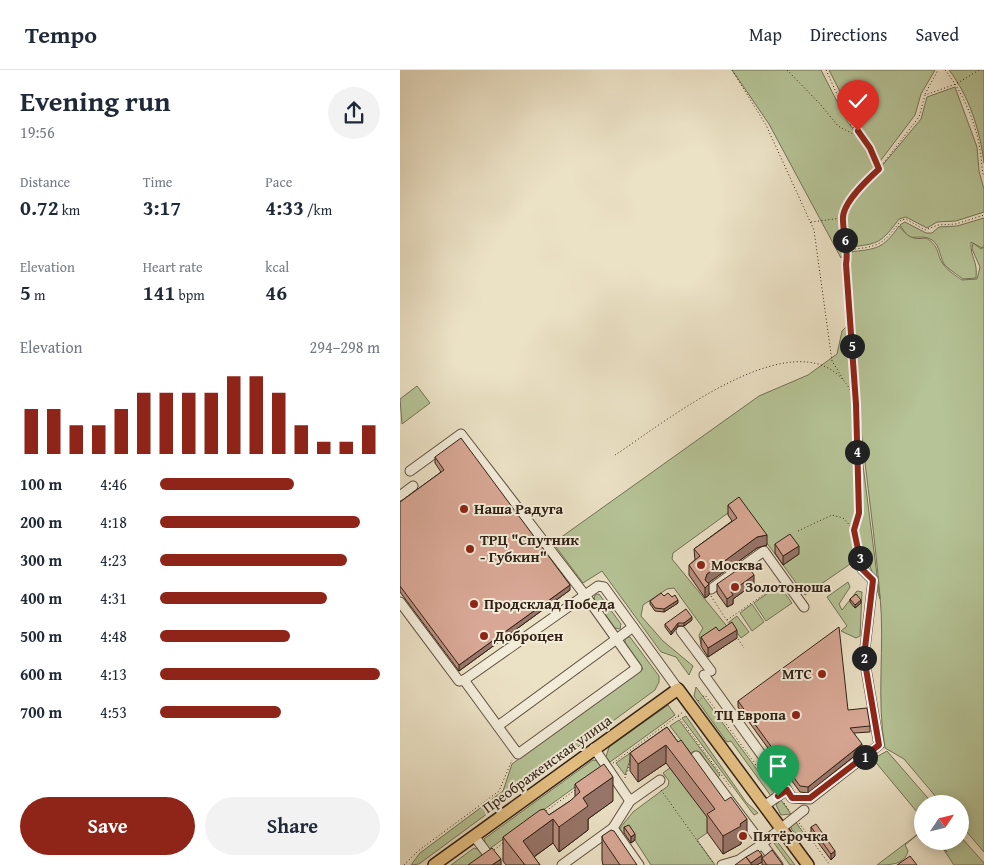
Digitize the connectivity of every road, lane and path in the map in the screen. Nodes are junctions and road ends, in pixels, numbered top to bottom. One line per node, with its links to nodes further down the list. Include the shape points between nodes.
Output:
1 (732, 70): 14 (path, via 766,125)
2 (787, 70): 9 (path, via 838,126)
3 (826, 70): 9 (path, via 851,125)
4 (938, 70): 8 (path)
5 (945, 70): 7 (path)
6 (979, 70): 7 (path)
7 (956, 84): 8 (path); 11 (path, via 973,123)
8 (925, 94): 10 (path, via 919,117)
9 (864, 141): 10 (path)
10 (879, 169): 13 (path, via 844,207)
11 (984, 177)
12 (984, 215): 15 (path, via 925,230 906,219 901,220 886,241 868,248)
13 (842, 218): 14 (path); 15 (path)
14 (811, 222): 16 (path, via 820,261 832,361)
15 (847, 250): 17 (path)
16 (843, 379): 17 (path); 18 (path, via 816,363 801,360 779,364 710,392)
17 (856, 404): 22 (path, via 859,513)
18 (615, 455)
19 (410, 471): 27 (street, via 461,434)
20 (413, 486): 21 (street)
21 (400, 496)
22 (854, 530): 23 (path, via 843,518 832,515); 24 (path)
23 (798, 531)
24 (862, 569): 49 (street, via 873,580 864,657 879,745 810,798 792,798)
25 (784, 580): 26 (street, via 764,551); 29 (street); 30 (path)
26 (711, 589): 30 (path, via 714,594 710,597)
27 (585, 595): 31 (street, via 598,586 604,587); 35 (street); 37 (street)
28 (400, 602): 37 (street, via 459,681)
29 (804, 607)
30 (726, 621): 32 (path)
31 (633, 626): 35 (street); 38 (street)
32 (731, 627)
33 (681, 631): 49 (street)
34 (735, 634): 36 (path)
35 (616, 638): 40 (street); 43 (street, via 637,668)
36 (744, 648)
37 (464, 680): 40 (street)
38 (678, 689): 39 (main road); 42 (main road, Преображенская улица)
39 (691, 706): 41 (path); 50 (path, via 705,695); 52 (main road)
40 (498, 726): 43 (street)
41 (636, 746): 45 (path); 47 (path)
42 (594, 748): 45 (street); 58 (main road, Преображенская улица)
43 (518, 754): 62 (path, via 510,762 499,791)
44 (696, 756): 60 (street)
45 (608, 766): 47 (street)
46 (658, 782): 51 (street); 67 (path)
47 (622, 788): 51 (street)
48 (576, 790): 54 (path)
49 (787, 790): 50 (street)
50 (778, 796): 52 (street); 55 (path)
51 (630, 801): 56 (street)
52 (764, 806): 57 (main road)
53 (804, 810): 55 (street)
54 (544, 813)
55 (794, 817): 57 (street); 71 (path)
56 (613, 828): 65 (street); 66 (street)
57 (782, 830): 60 (street); 70 (main road)
58 (474, 836): 61 (street); 63 (main road, Преображенская улица)
59 (504, 842): 61 (path)
60 (762, 844): 68 (street, via 739,860); 69 (street)
61 (488, 854): 64 (street)
62 (404, 865)
63 (434, 865)
64 (496, 865)
65 (562, 865)
66 (639, 865)
67 (715, 865)
68 (722, 865)
69 (778, 865)
70 (808, 865)
71 (830, 865)

